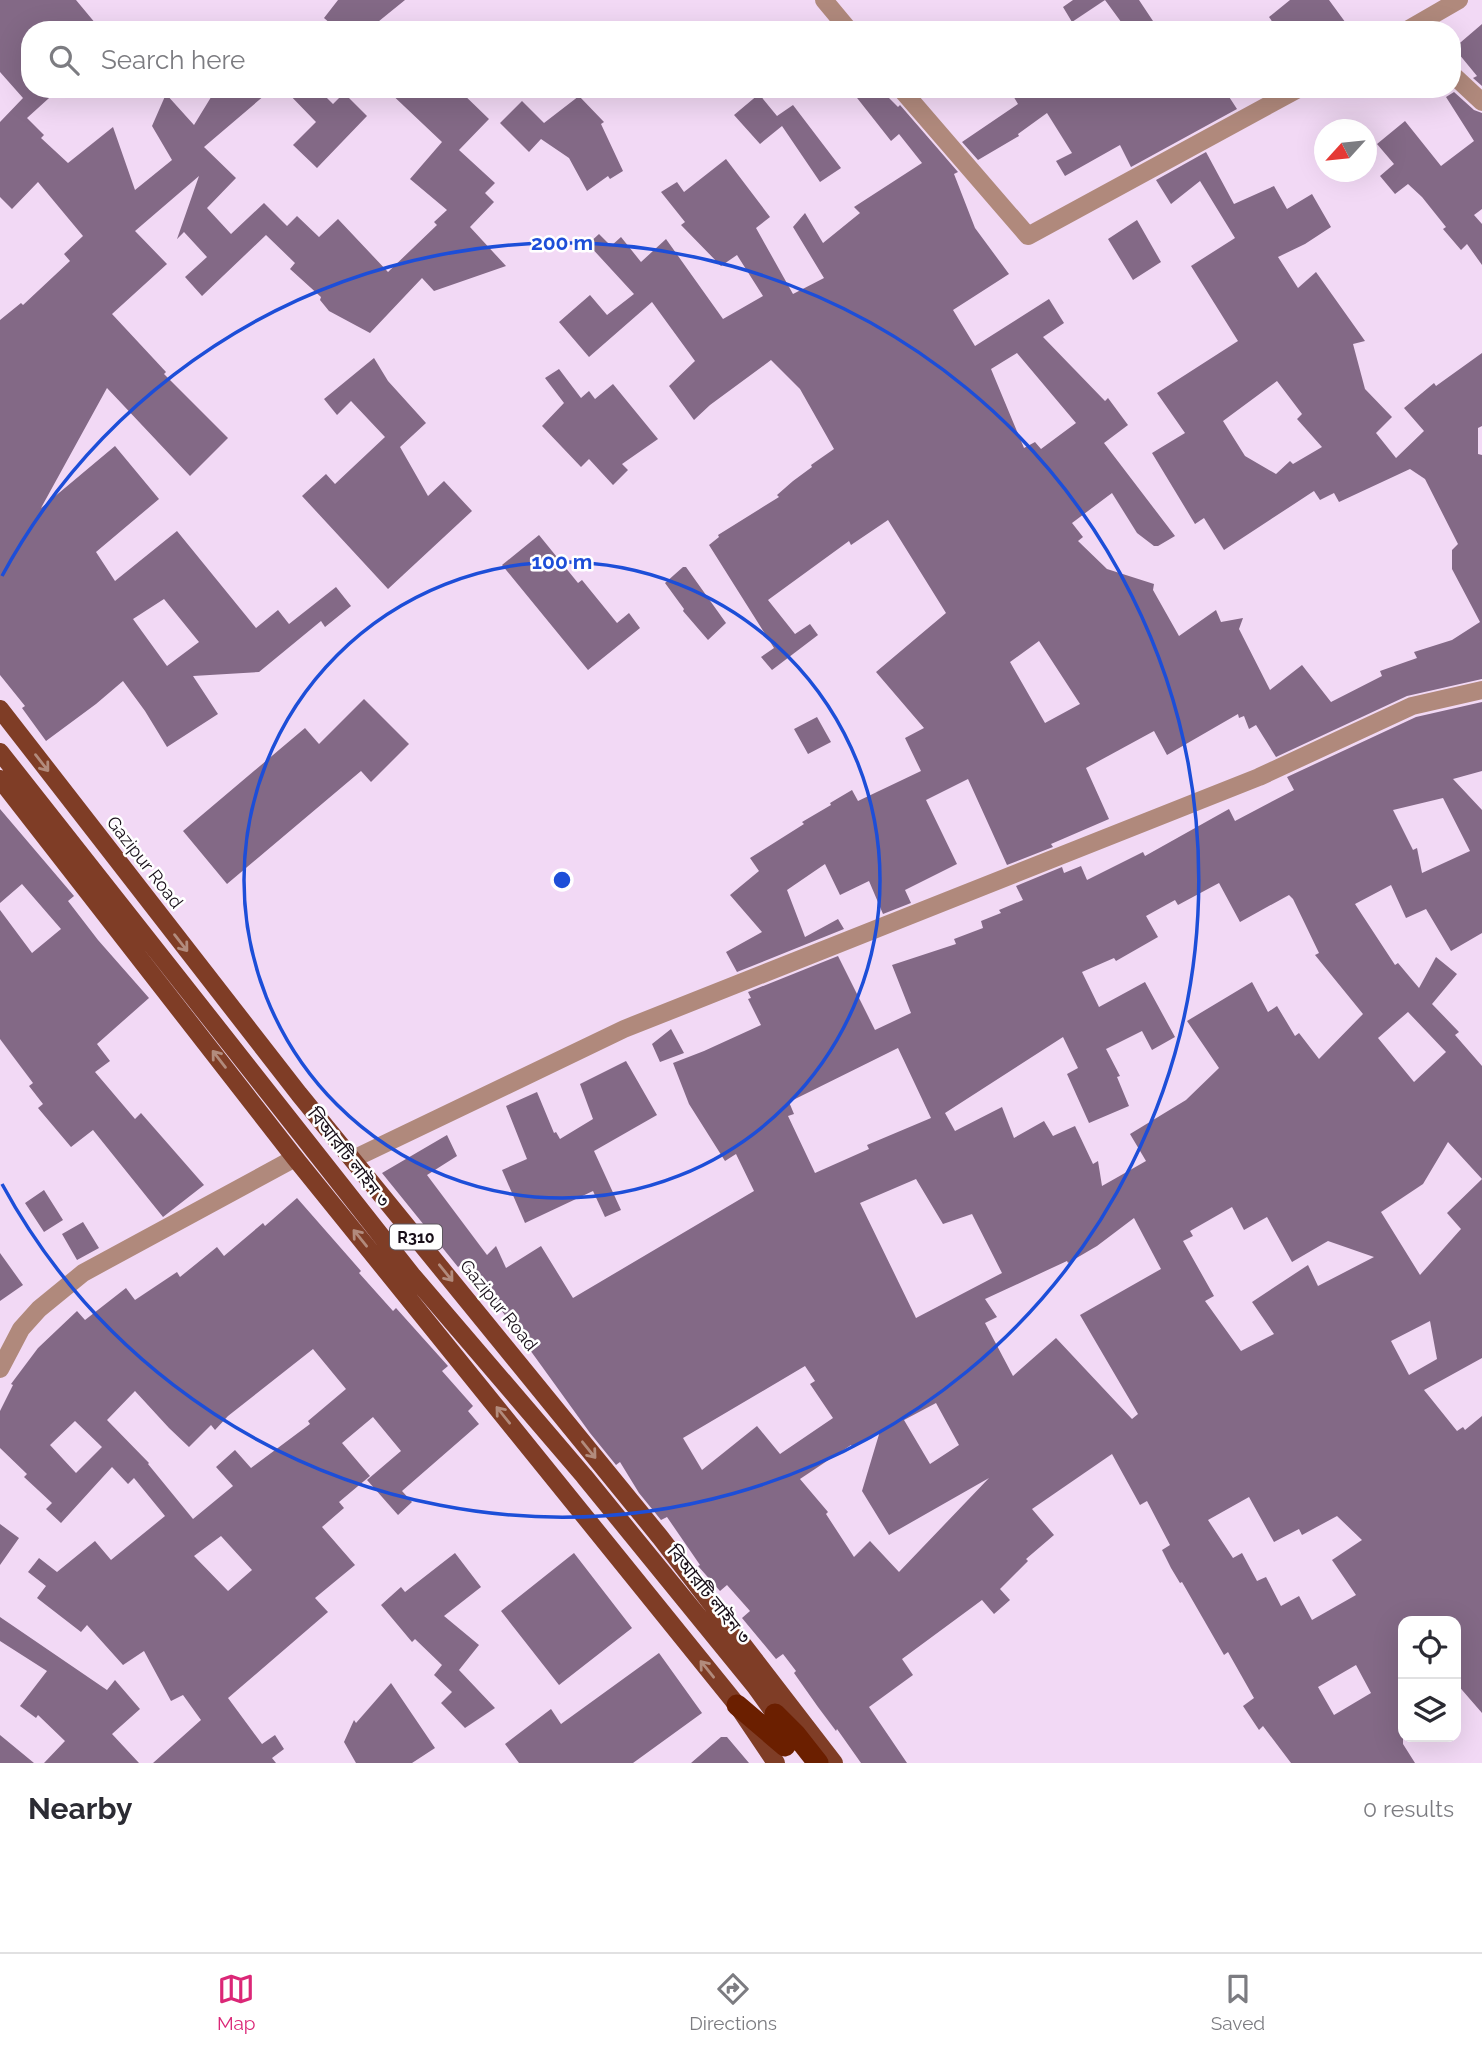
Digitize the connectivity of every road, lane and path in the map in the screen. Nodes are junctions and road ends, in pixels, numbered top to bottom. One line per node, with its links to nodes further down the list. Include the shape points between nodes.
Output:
1 (824, 0): 3 (street)
2 (1459, 0): 4 (street)
3 (842, 21)
4 (1423, 21)
5 (1461, 82): 8 (street)
6 (909, 98): 7 (street, via 1028,236)
7 (1281, 98)
8 (1482, 102)
9 (1482, 690): 14 (street, via 1412,706 1259,777 624,1029)
10 (0, 709): 14 (main road, Gazipur Road / R310, one-way to 14)
11 (0, 752): 17 (main road, বিআরটি লাইন ৩, via 412,1275 593,1487)
12 (0, 779): 13 (main road, R310, one-way to 12)
13 (295, 1158): 15 (street, via 83,1273 21,1329); 16 (main road, R310, one-way to 13)
14 (353, 1159): 20 (main road, Gazipur Road / R310, one-way to 20, via 660,1537)
15 (0, 1369)
16 (737, 1705): 18 (highway)
17 (775, 1714): 18 (highway, বিআরটি লাইন ৩); 19 (highway, বিআরটি লাইন ৩)
18 (786, 1757)
19 (818, 1763)
20 (834, 1763)

